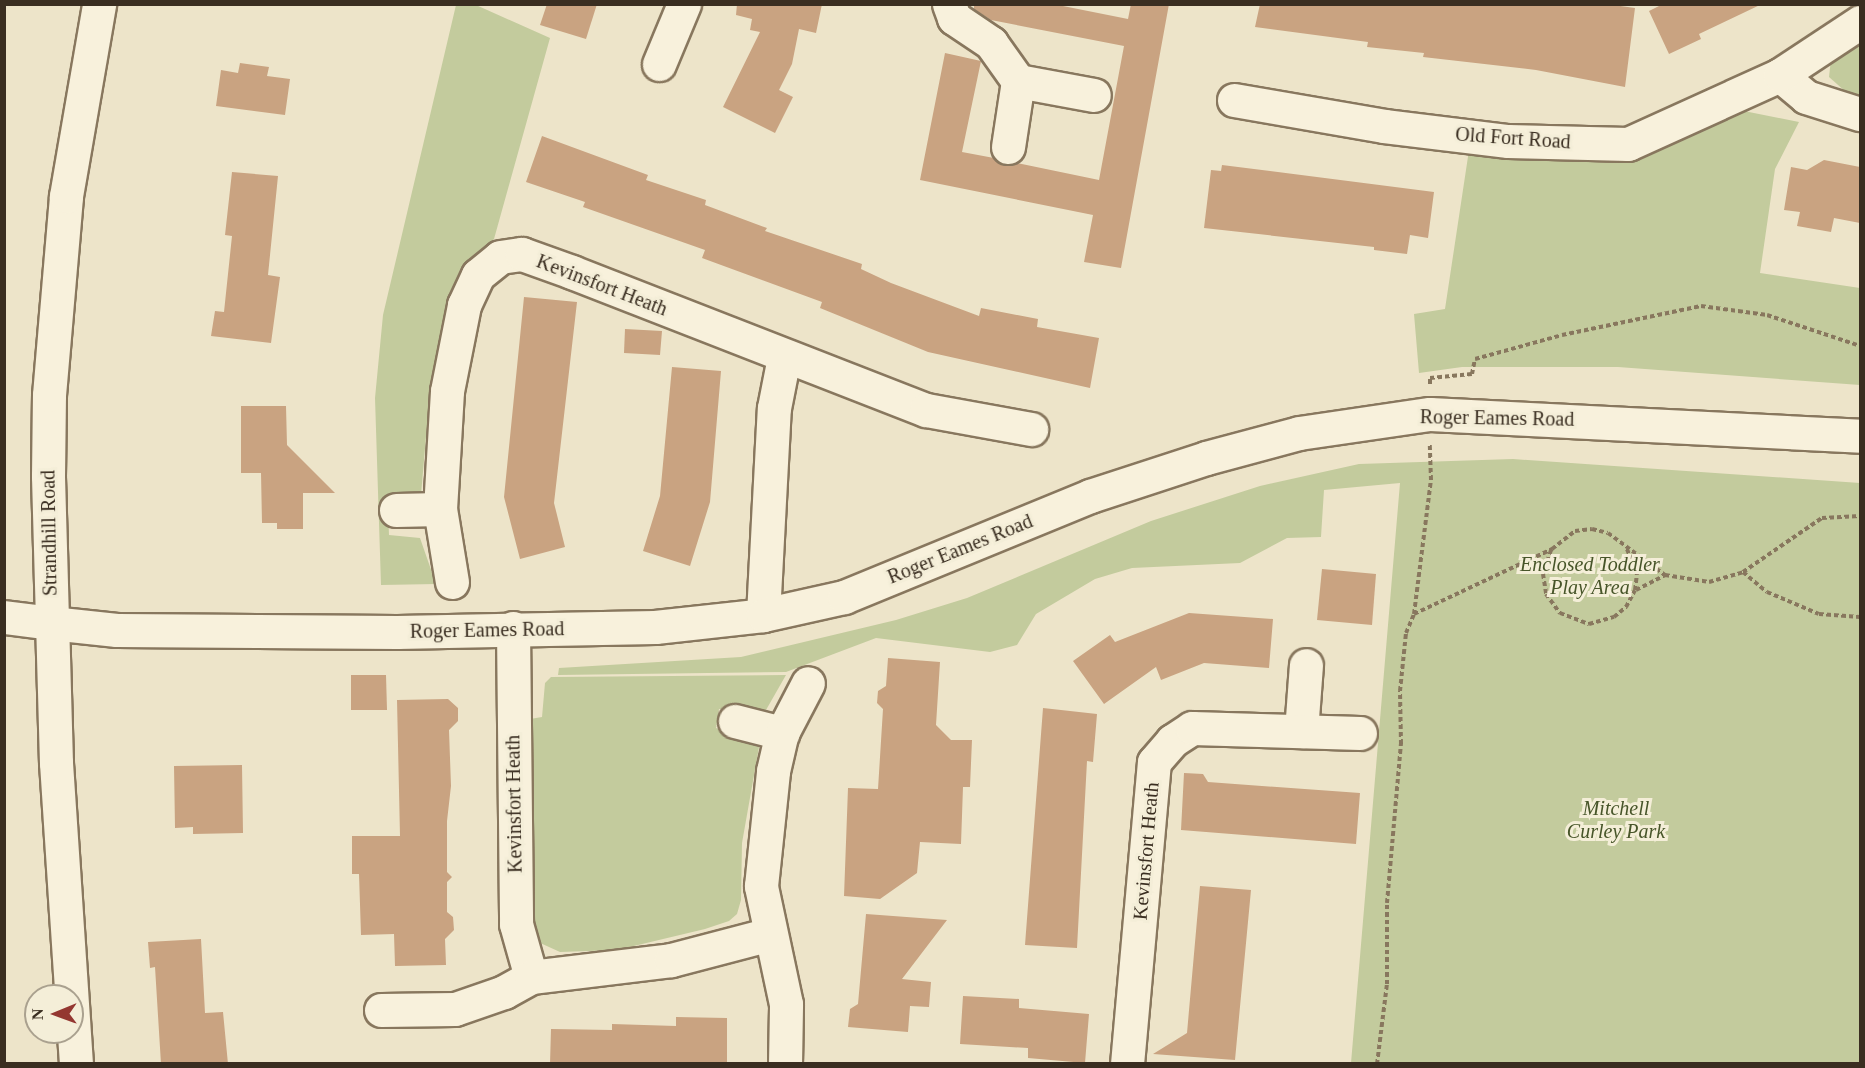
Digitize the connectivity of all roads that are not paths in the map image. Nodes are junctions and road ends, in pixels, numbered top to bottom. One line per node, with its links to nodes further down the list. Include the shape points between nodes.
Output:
1 (99, 4): 20 (street, Strandhill Road, via 66,196 56,290 48,464)
2 (684, 4): 5 (street)
3 (950, 4): 7 (street, via 954,18 991,43)
4 (1860, 22): 6 (street, Old Fort Road)
5 (658, 64)
6 (1780, 75): 9 (street, Old Fort Road, via 1628,144 1508,141 1384,126); 10 (street, via 1806,97)
7 (1018, 81): 8 (street); 11 (street)
8 (1094, 95)
9 (1234, 100)
10 (1860, 114)
11 (1008, 147)
12 (784, 357): 13 (street, Kevinsfort Heath, via 926,410); 15 (street, Kevinsfort Heath, via 522,254 500,257 478,275 464,305 447,391); 18 (street, via 774,408)
13 (1031, 429)
14 (1860, 436): 18 (street, Roger Eames Road, via 1430,414 1299,433 1090,496 844,597)
15 (440, 509): 16 (street); 17 (street, Kevinsfort Heath)
16 (396, 510)
17 (452, 582)
18 (763, 615): 21 (street, Roger Eames Road, via 655,627)
19 (4, 617): 20 (street, Roger Eames Road)
20 (51, 623): 21 (street, Roger Eames Road, via 117,630 397,632); 31 (street, Strandhill Road)
21 (513, 628): 29 (street, Kevinsfort Heath, via 516,924)
22 (1306, 665): 25 (street)
23 (808, 683): 26 (street)
24 (735, 721): 26 (street)
25 (1301, 731): 27 (street, Kevinsfort Heath); 33 (street, Kevinsfort Heath, via 1192,728 1172,741 1154,762)
26 (782, 733): 28 (street, via 766,820 761,886)
27 (1360, 733)
28 (770, 934): 29 (street, via 671,960); 32 (street, via 786,1004)
29 (531, 977): 30 (street, via 504,992 455,1009)
30 (381, 1010)
31 (76, 1064)
32 (785, 1064)
33 (1127, 1064)

